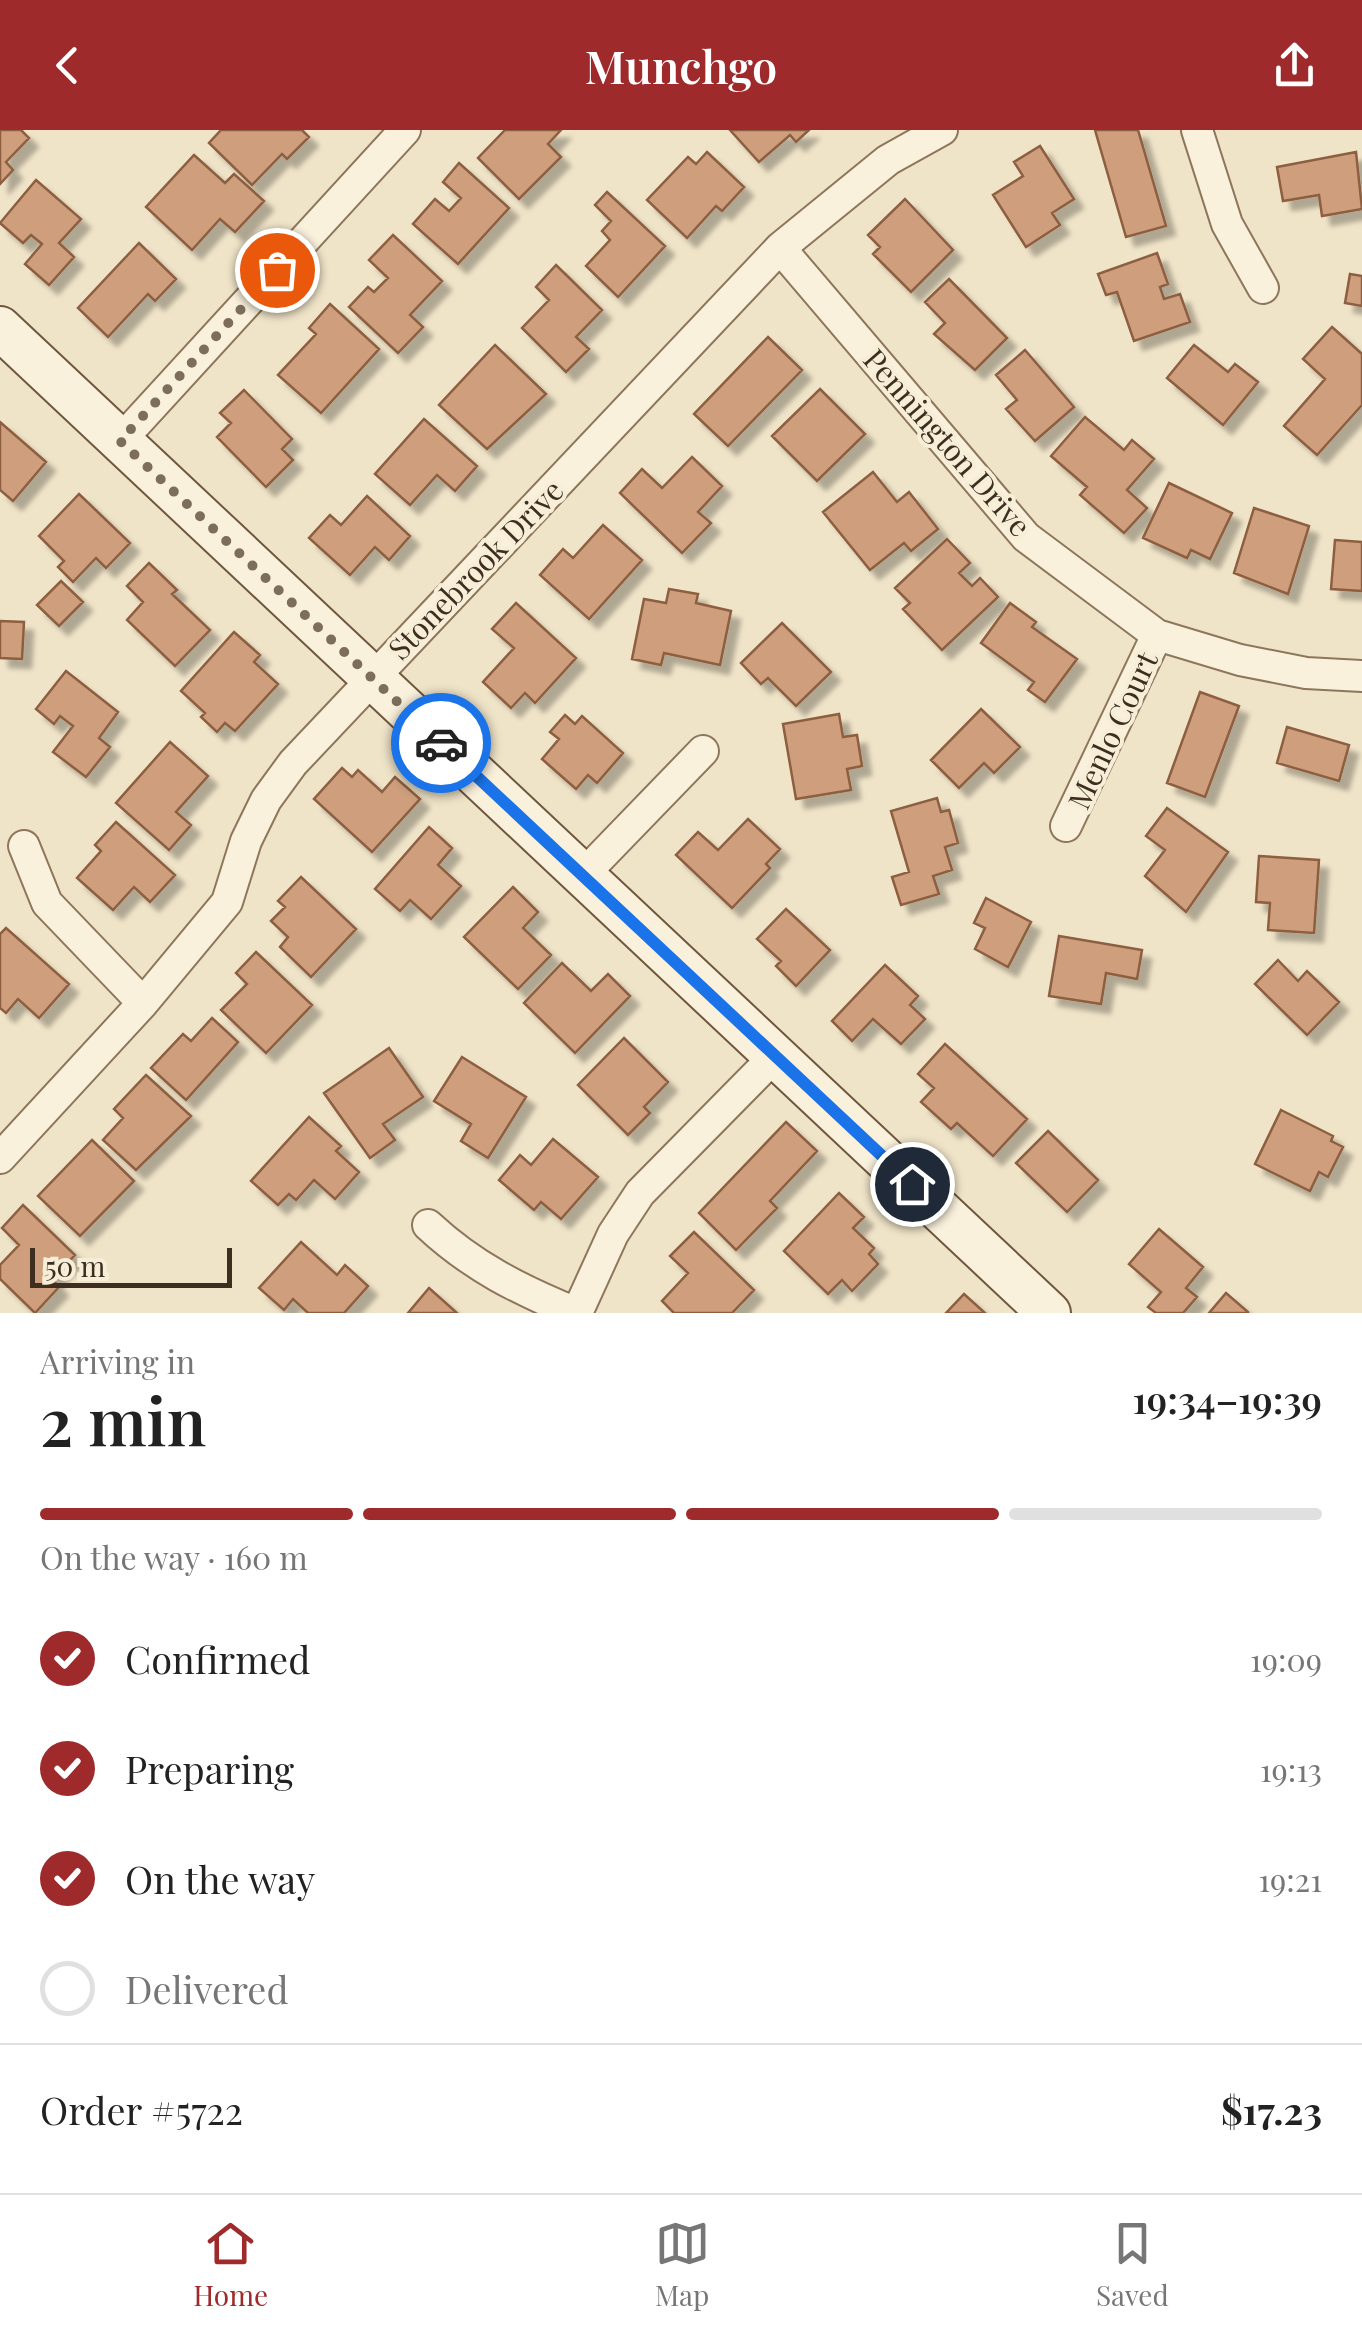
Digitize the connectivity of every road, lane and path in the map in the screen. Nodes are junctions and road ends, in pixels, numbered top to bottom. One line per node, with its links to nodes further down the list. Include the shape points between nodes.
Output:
1 (405, 130): 7 (street)
2 (942, 130): 4 (street, Stonebrook Drive, via 888,160)
3 (1197, 130): 5 (street, via 1227,224)
4 (780, 248): 8 (street, Pennington Drive, via 1026,536); 10 (street, Stonebrook Drive)
5 (1264, 288)
6 (0, 328): 7 (street)
7 (120, 441): 10 (street)
8 (1157, 635): 9 (street, Pennington Drive, via 1240,660); 12 (street, Menlo Court)
9 (1362, 676)
10 (372, 677): 14 (street); 15 (street, Stonebrook Drive, via 266,800 227,902)
11 (704, 751): 14 (street)
12 (1066, 826)
13 (24, 846): 15 (street, via 46,903)
14 (583, 876): 16 (street)
15 (143, 1003): 17 (street, Stonebrook Drive)
16 (775, 1056): 19 (street, via 640,1193); 20 (street)
17 (0, 1158)
18 (428, 1225): 19 (street, via 504,1283)
19 (577, 1313)
20 (1049, 1313)

